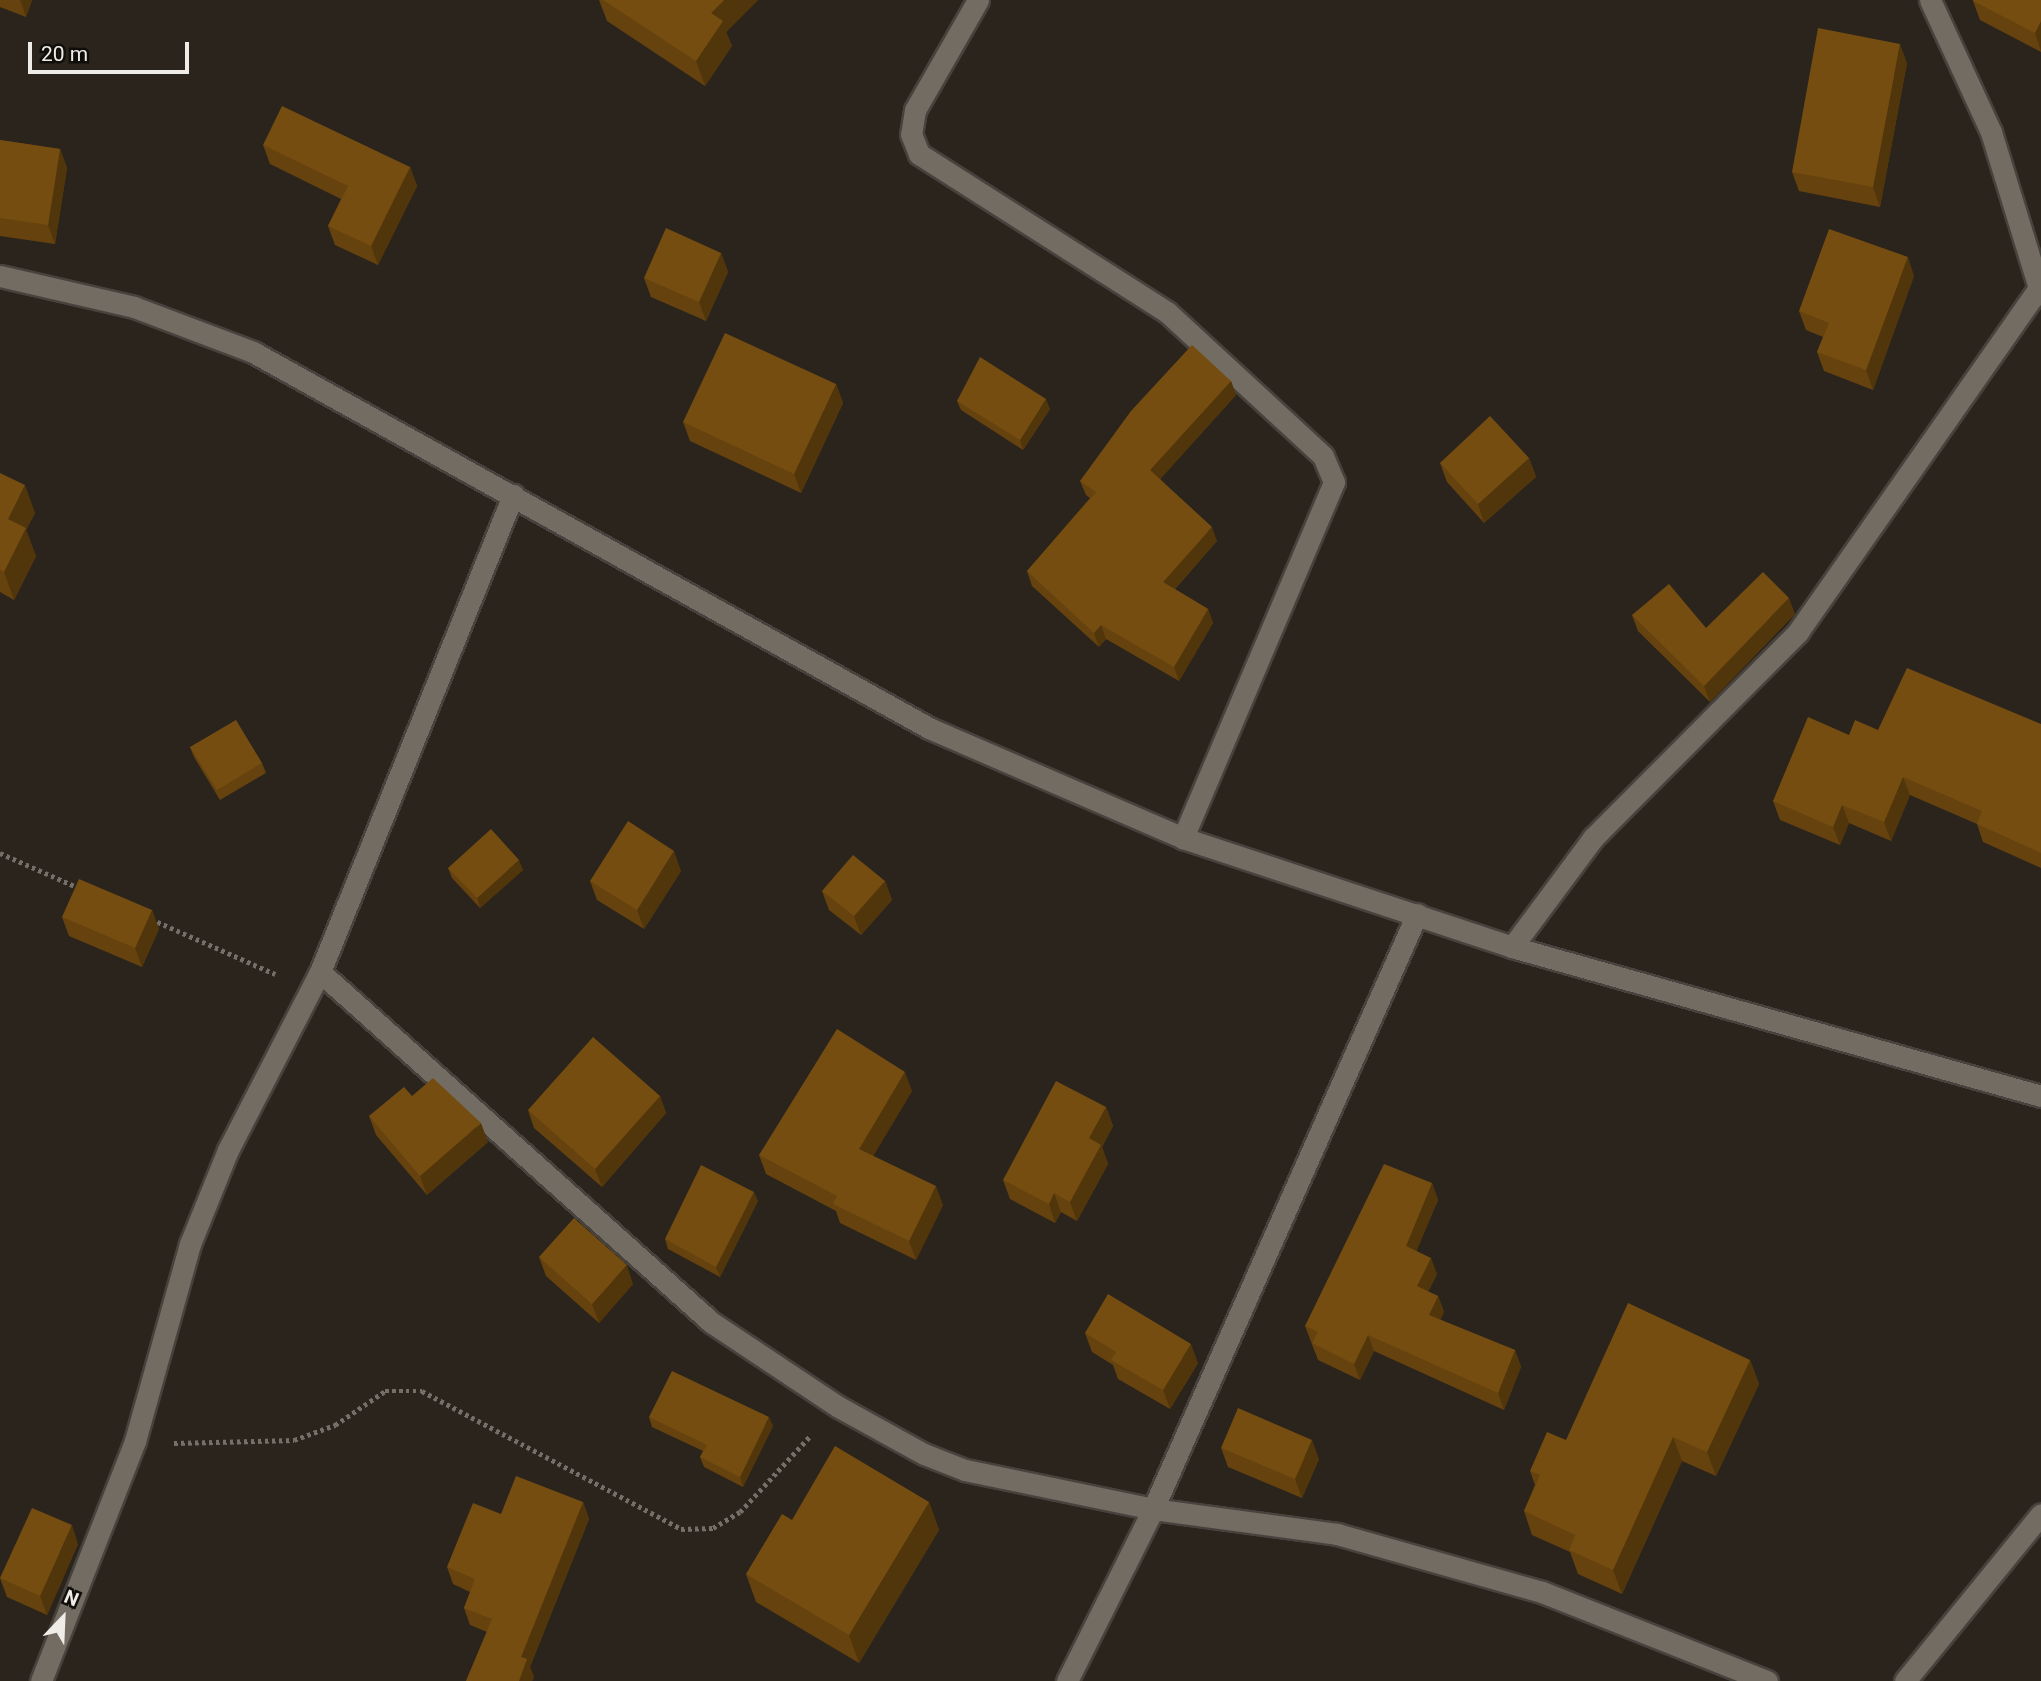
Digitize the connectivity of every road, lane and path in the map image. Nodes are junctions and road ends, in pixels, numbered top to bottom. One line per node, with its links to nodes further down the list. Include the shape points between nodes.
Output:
1 (978, 0): 6 (street, via 915,110 911,134 919,154 1167,312 1323,456 1334,482)
2 (1930, 0): 4 (street, via 1991,132)
3 (0, 276): 5 (street, via 134,307 253,352)
4 (2038, 293): 11 (street, via 1798,632 1593,838)
5 (513, 495): 6 (street, via 929,728); 12 (street)
6 (1183, 838): 10 (street)
7 (0, 853): 8 (path)
8 (87, 891)
9 (136, 913): 12 (path)
10 (1417, 914): 11 (street); 16 (street)
11 (1512, 947): 13 (street)
12 (315, 980): 14 (street, via 710,1322); 15 (street, via 229,1150 190,1244)
13 (2041, 1096)
14 (837, 1406): 15 (path, via 740,1512 713,1528 681,1529 440,1398 404,1388 385,1391 335,1425 294,1440); 16 (street, via 965,1470)
15 (135, 1441): 18 (street)
16 (1153, 1509): 19 (street); 20 (street, via 1337,1534 1542,1592)
17 (2041, 1514): 21 (street)
18 (40, 1681)
19 (1067, 1681)
20 (1767, 1681)
21 (1905, 1681)

